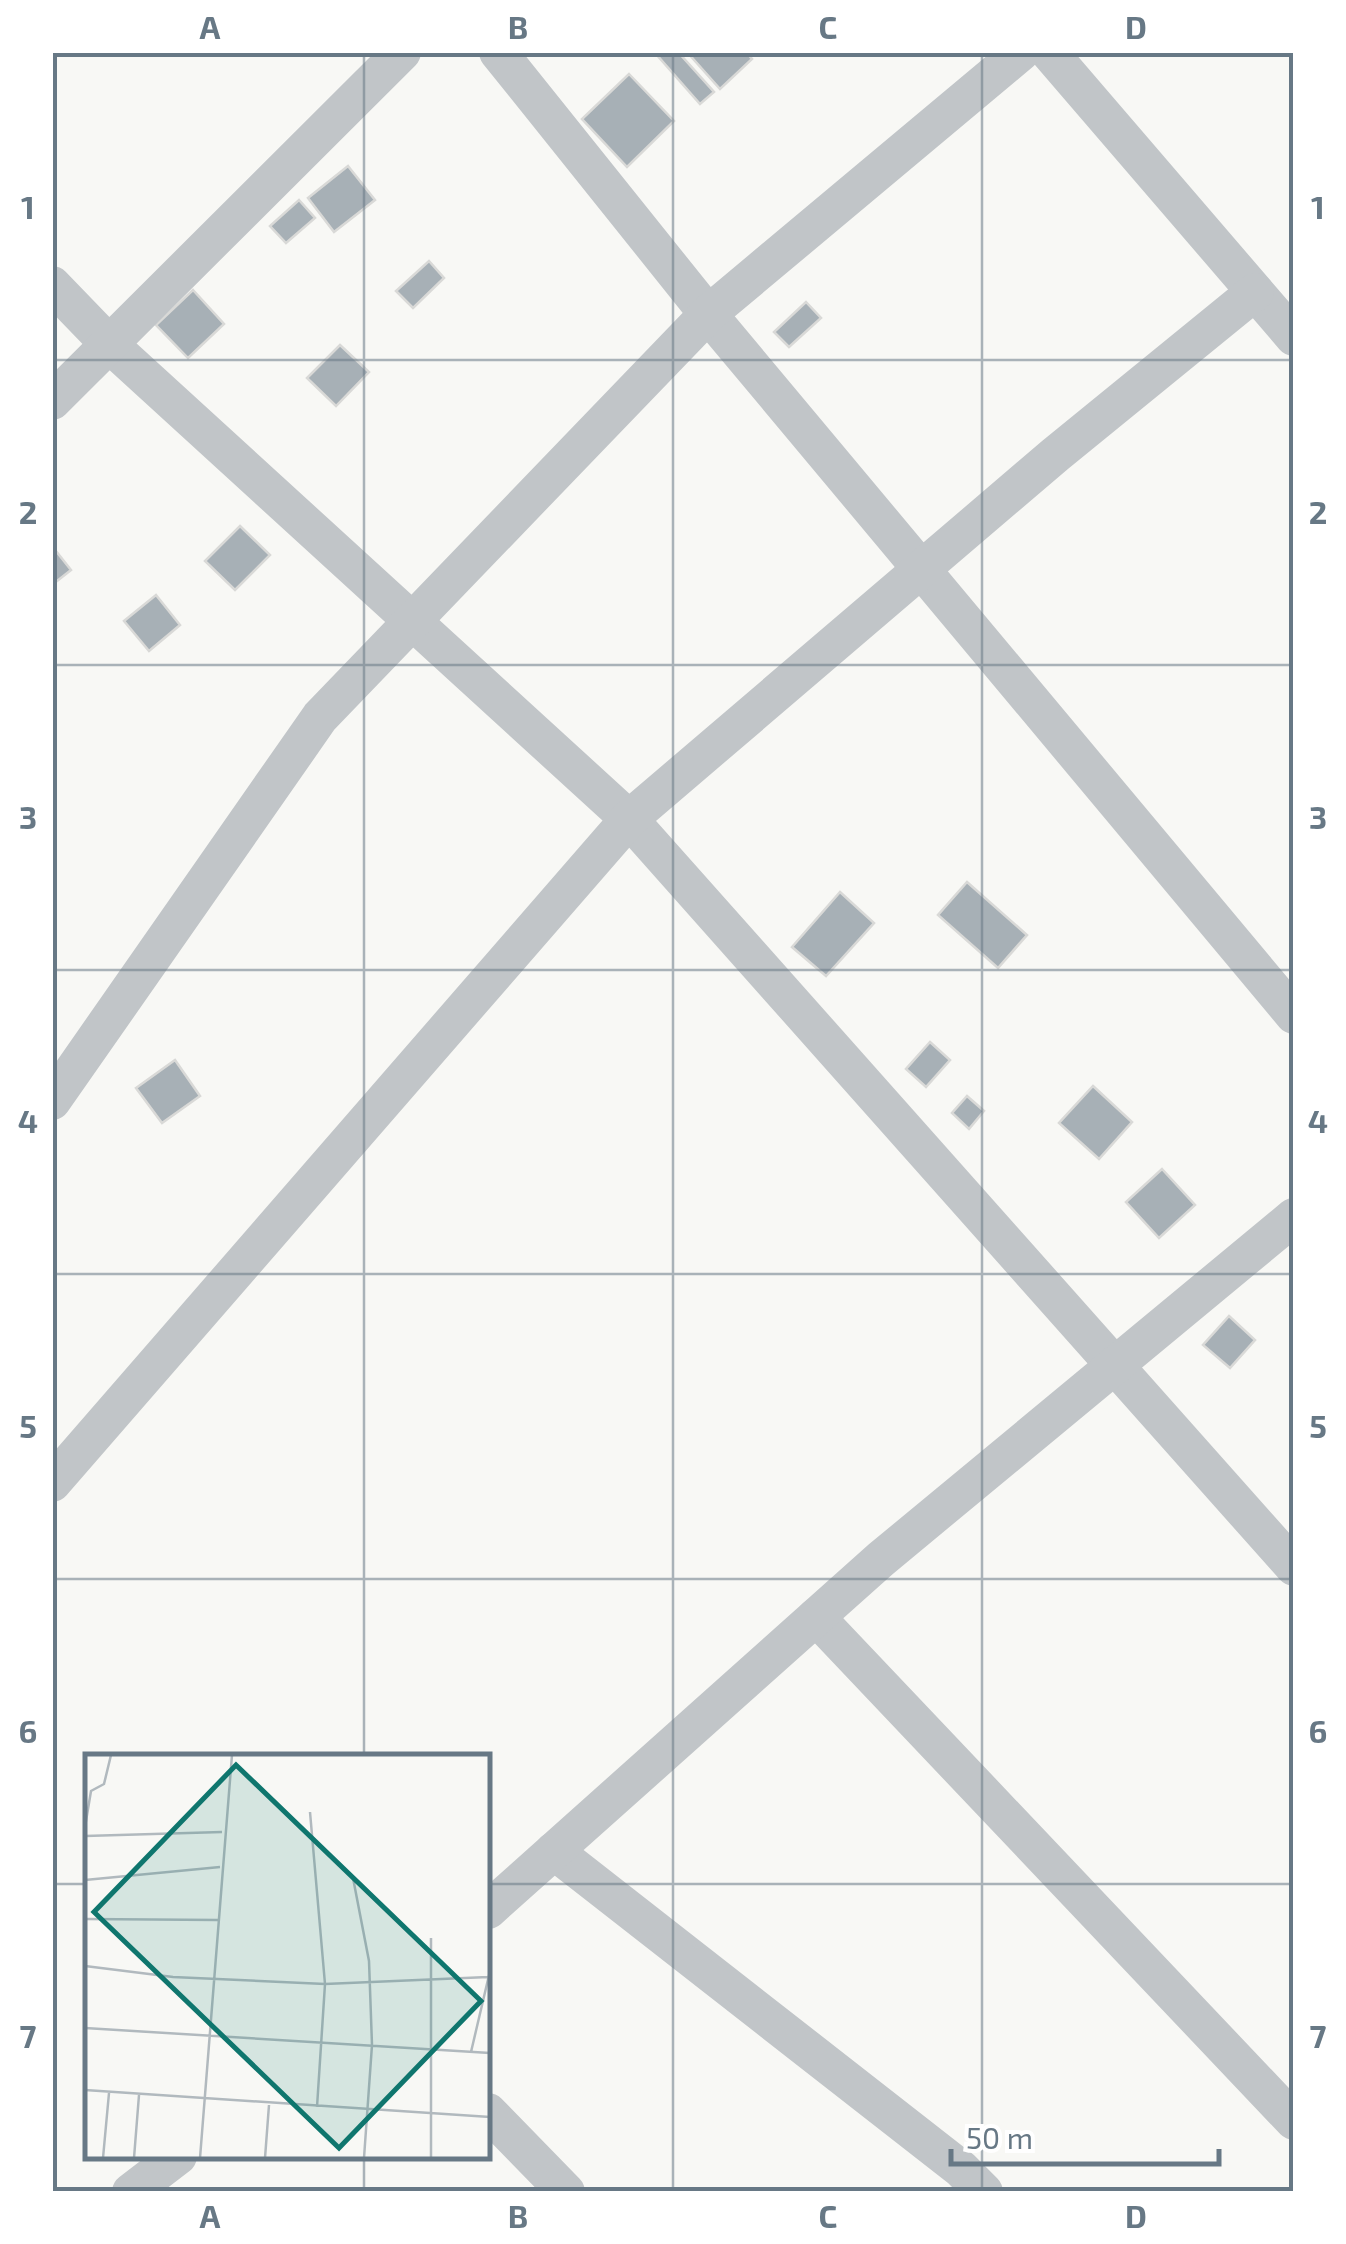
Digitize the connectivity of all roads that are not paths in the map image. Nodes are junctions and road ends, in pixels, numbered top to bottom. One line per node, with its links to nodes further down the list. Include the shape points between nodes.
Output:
1 (402, 52): 9 (street)
2 (498, 52): 7 (street)
3 (1021, 52): 7 (street)
4 (1049, 52): 6 (street)
5 (52, 285): 9 (street)
6 (1255, 292): 8 (street); 11 (street)
7 (708, 314): 11 (street); 12 (street)
8 (1294, 337)
9 (109, 344): 10 (street); 12 (street)
10 (52, 401)
11 (921, 569): 13 (street); 14 (street)
12 (414, 620): 13 (street); 15 (street, via 320,717)
13 (629, 819): 17 (street); 18 (street)
14 (1294, 1014)
15 (52, 1100)
16 (1294, 1217): 17 (street)
17 (1114, 1366): 19 (street); 20 (street)
18 (52, 1484)
19 (1294, 1567)
20 (816, 1617): 21 (street); 24 (street)
21 (554, 1851): 22 (street); 28 (street)
22 (490, 1908)
23 (490, 2114): 27 (street)
24 (1294, 2122)
25 (174, 2159): 26 (street)
26 (131, 2192)
27 (566, 2192)
28 (984, 2192)

